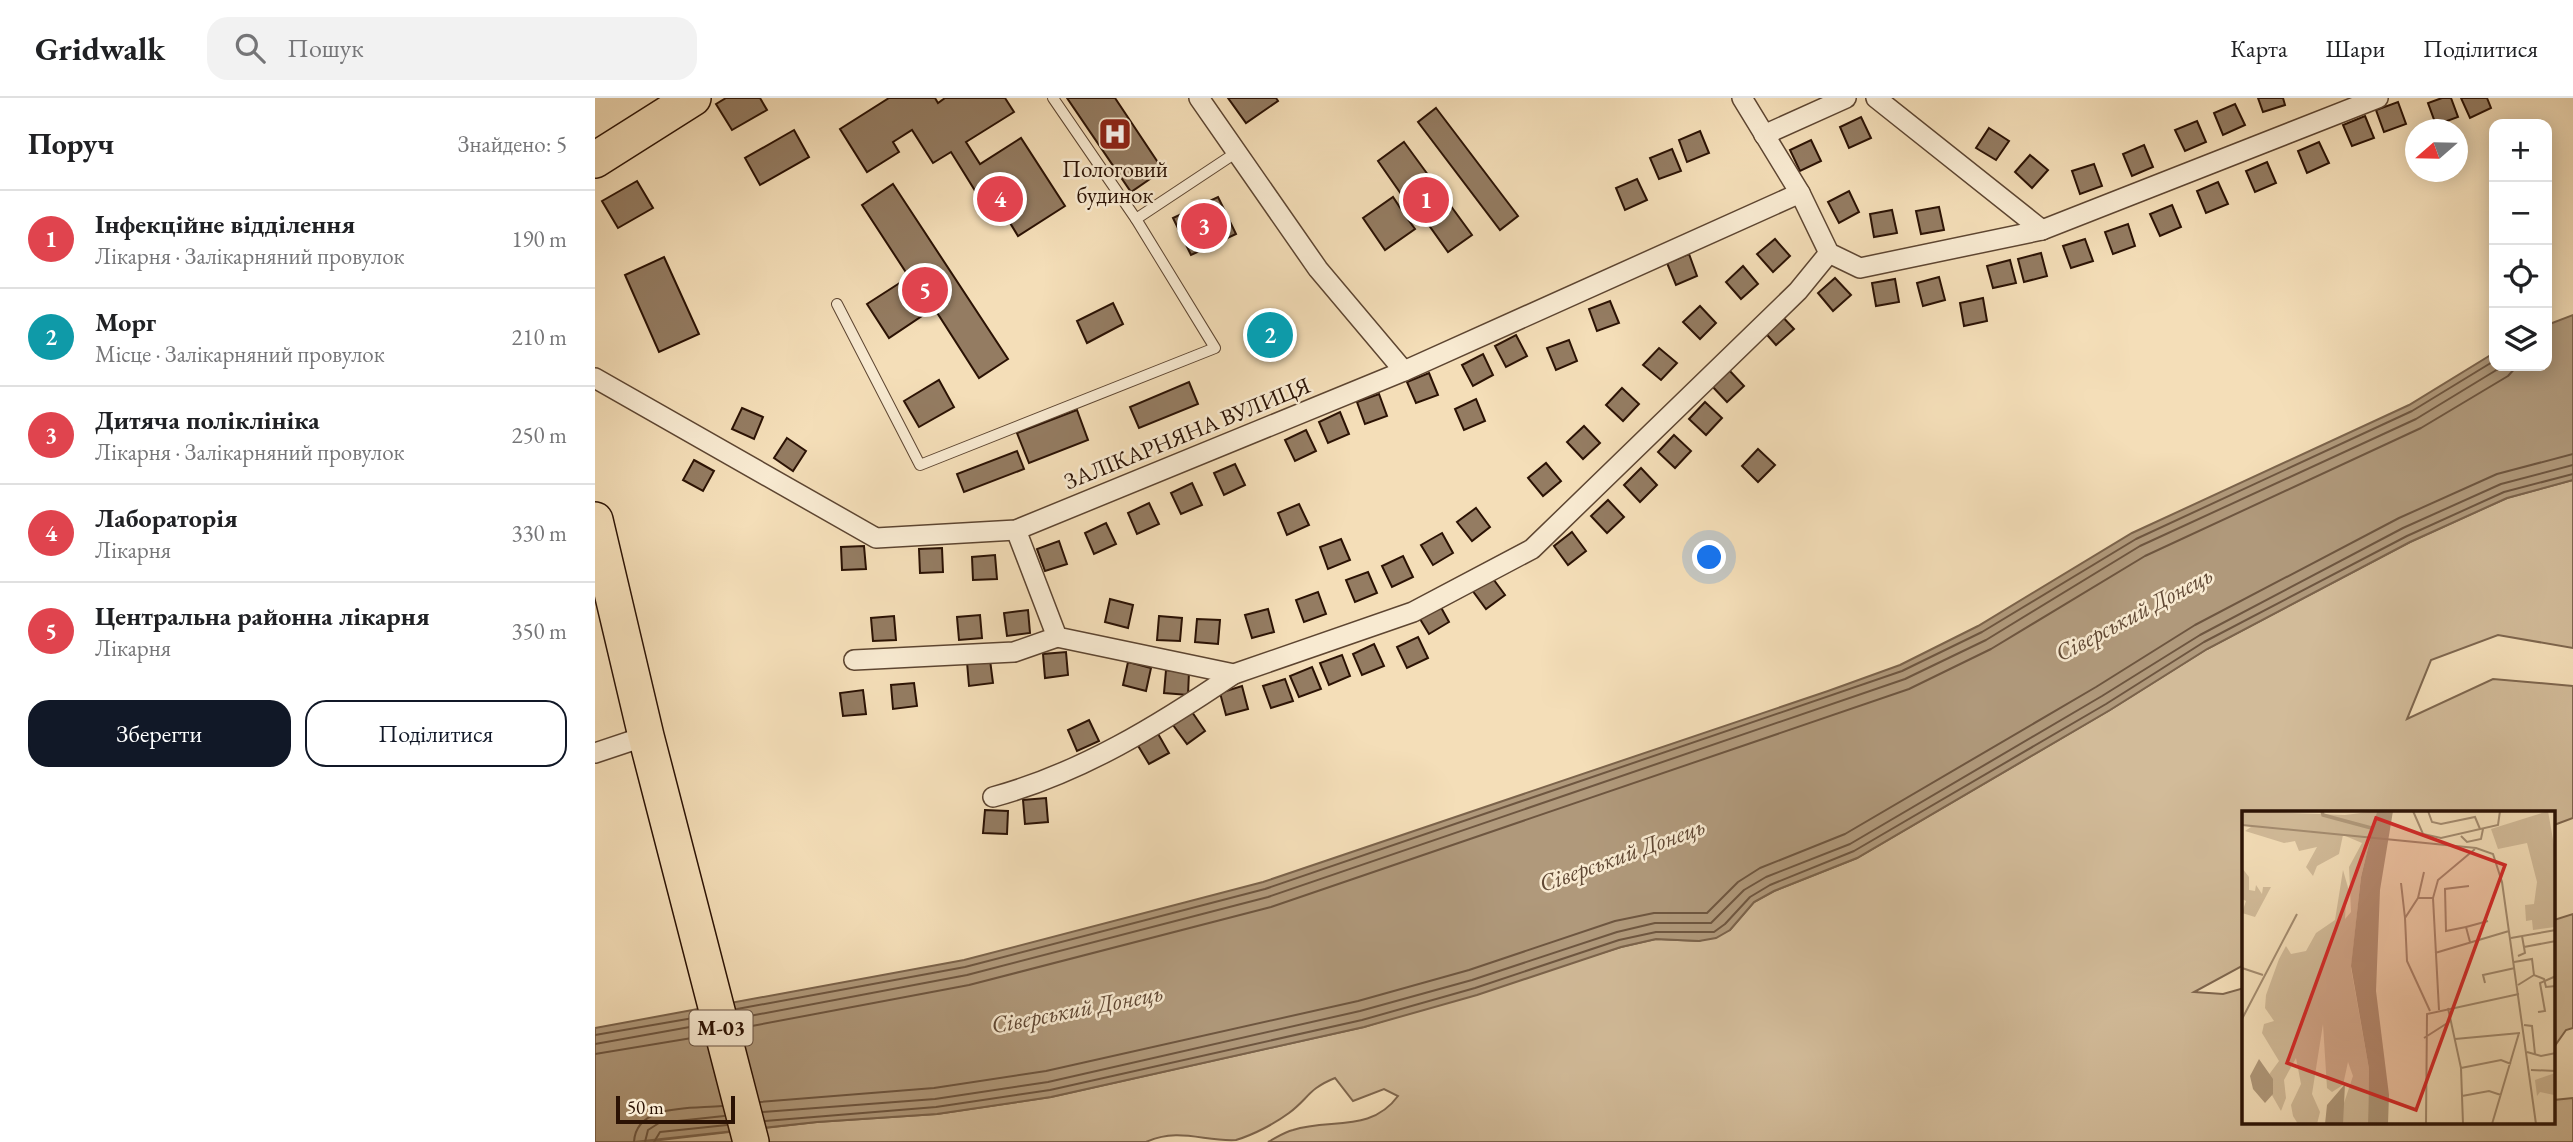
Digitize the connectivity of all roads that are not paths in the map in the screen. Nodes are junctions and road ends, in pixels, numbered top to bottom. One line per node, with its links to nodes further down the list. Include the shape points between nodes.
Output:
1 (692, 98): 10 (highway)
2 (1053, 98): 12 (lane)
3 (1199, 98): 9 (street)
4 (1742, 98): 8 (street)
5 (1846, 98): 8 (street)
6 (1876, 98): 13 (street)
7 (2378, 98): 13 (street)
8 (1764, 135): 11 (street)
9 (1237, 152): 12 (lane); 16 (street, via 1318,269)
10 (595, 160)
11 (1800, 193): 14 (street); 16 (street, ЗАЛІКАРНЯНА ВУЛИЦЯ)
12 (1136, 219): 15 (lane, via 1216,348 920,465)
13 (2042, 230): 14 (street, via 1860,268)
14 (1829, 253): 22 (street, via 1798,291 1532,549 1413,611)
15 (837, 304)
16 (1404, 371): 19 (street, ЗАЛІКАРНЯНА ВУЛИЦЯ)
17 (595, 378): 19 (street, ЗАЛІКАРНЯНА ВУЛИЦЯ, via 876,538)
18 (595, 520): 23 (highway, М-03)
19 (1016, 530): 20 (street)
20 (1057, 637): 21 (street, via 1014,652); 22 (street)
21 (854, 660)
22 (1234, 674): 25 (street, via 1159,725 1039,784)
23 (646, 736): 24 (street); 26 (highway, М-03)
24 (595, 753)
25 (993, 797)
26 (751, 1142)

